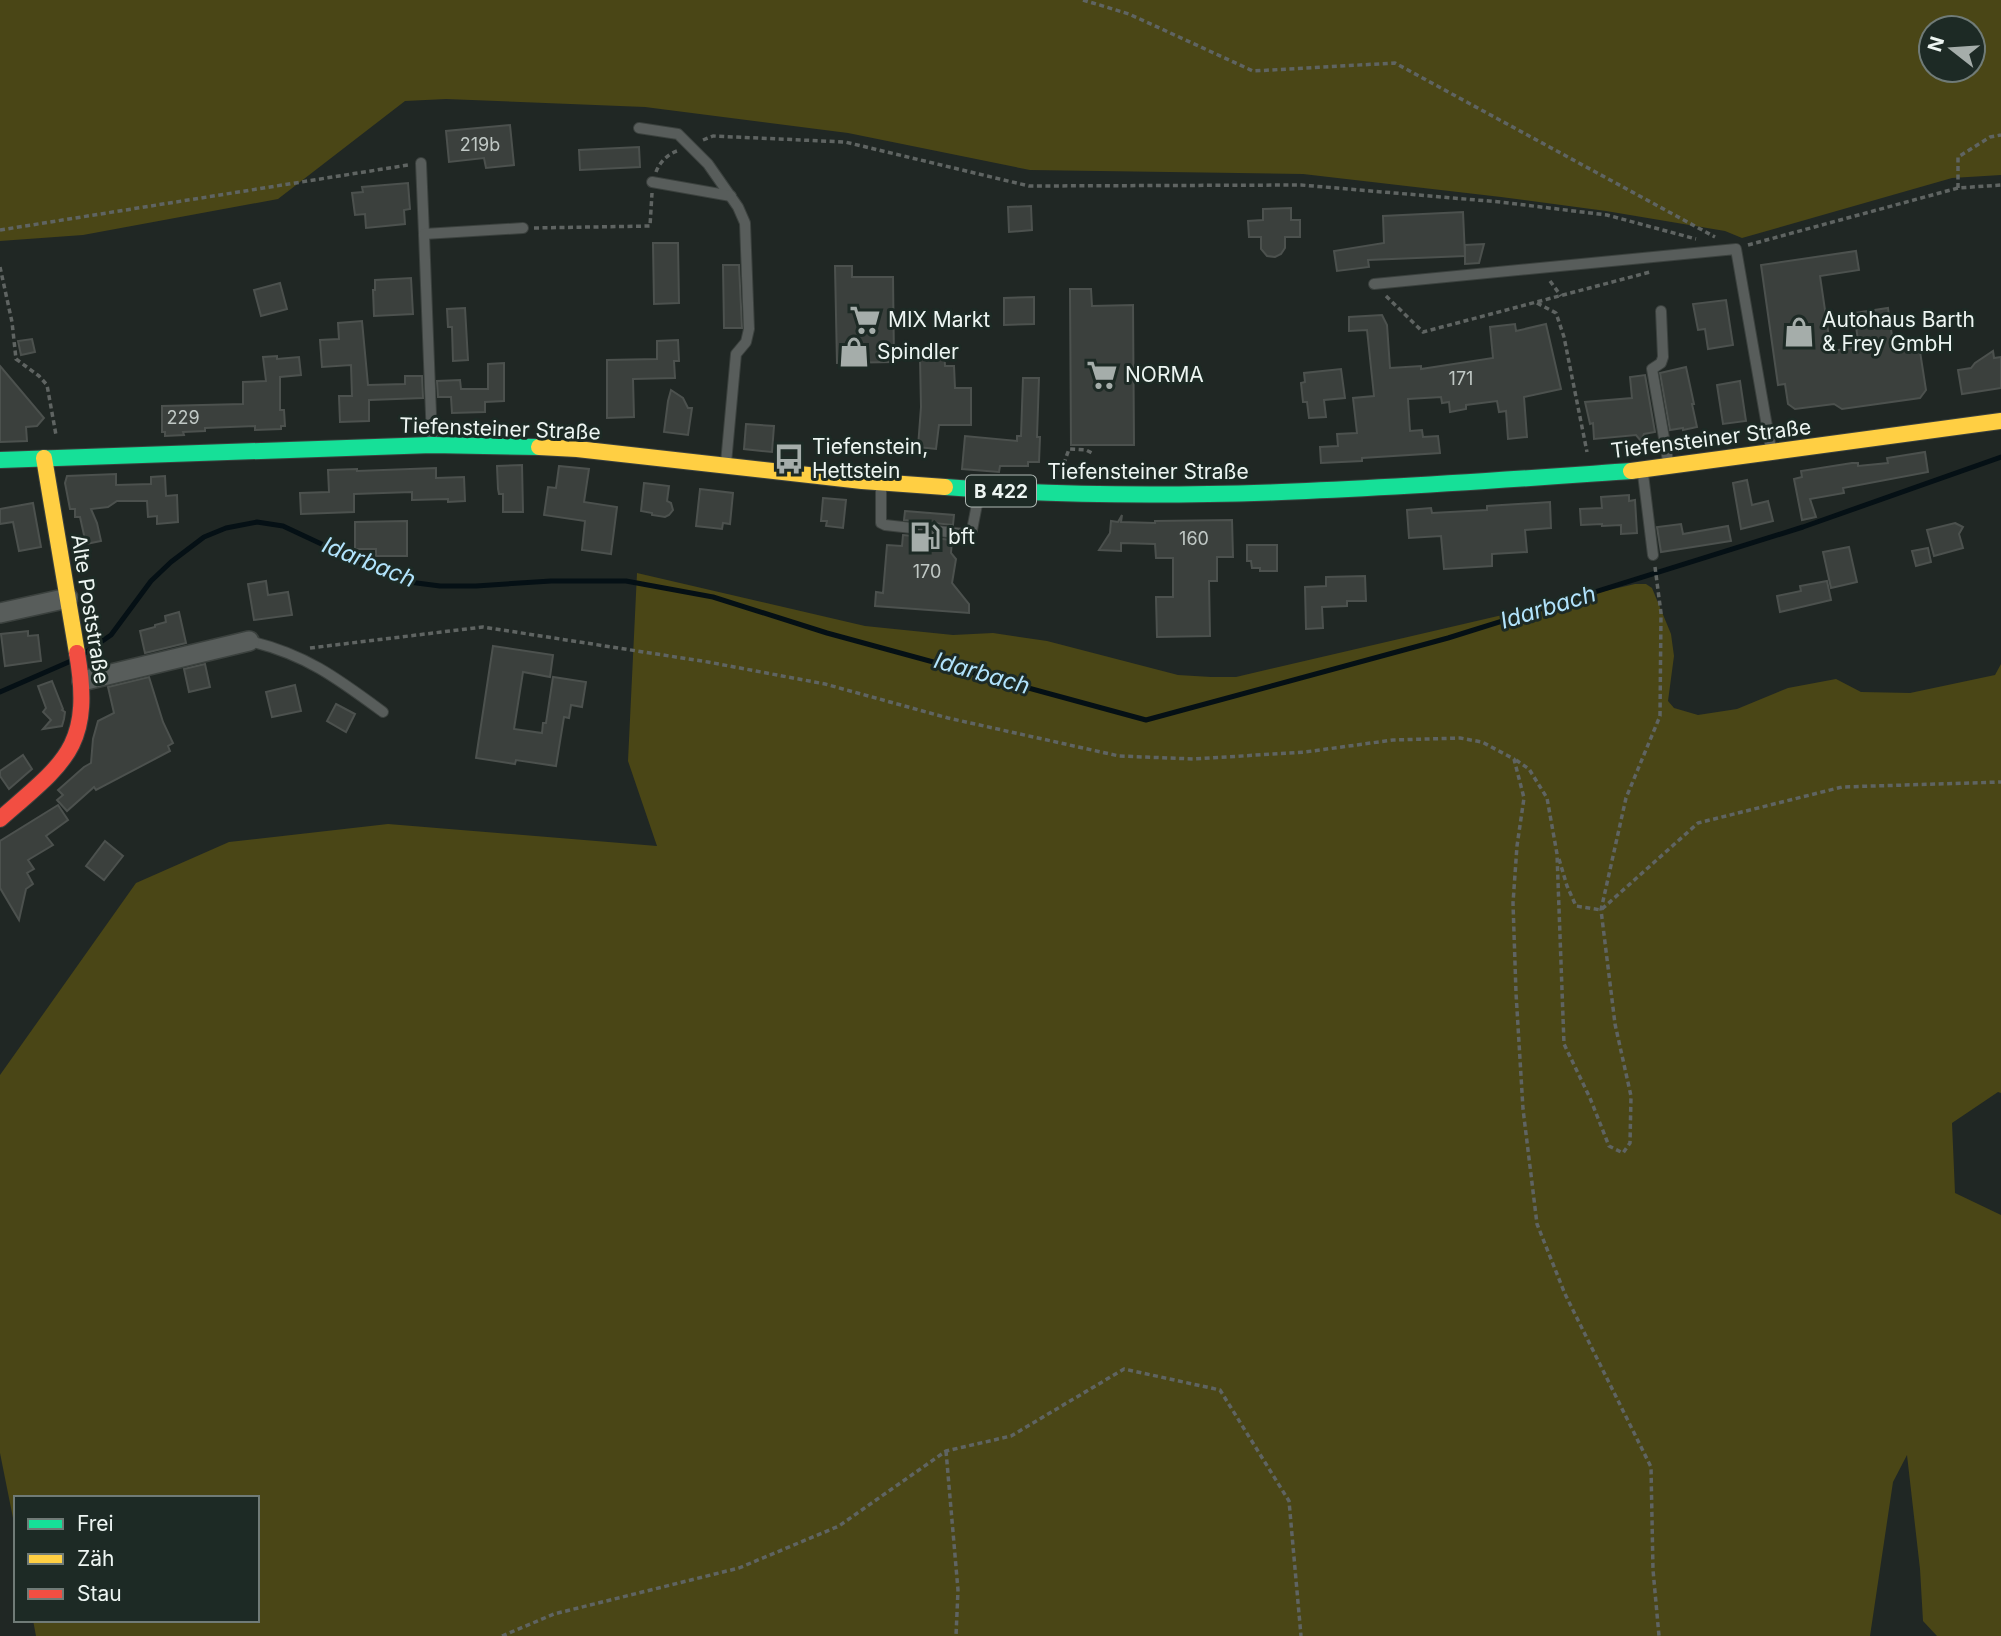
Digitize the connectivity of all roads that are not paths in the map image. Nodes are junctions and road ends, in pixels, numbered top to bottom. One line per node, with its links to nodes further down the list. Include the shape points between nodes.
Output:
1 (639, 128): 4 (lane, via 678,134)
2 (421, 163): 6 (lane)
3 (652, 182): 4 (lane)
4 (731, 196): 14 (lane, via 745,223 749,329 736,354)
5 (523, 229): 6 (lane)
6 (424, 234): 10 (lane)
7 (1374, 284): 11 (lane, via 1736,249)
8 (1661, 311): 15 (lane, via 1663,357 1652,369)
9 (2001, 421): 11 (main road, Tiefensteiner Straße / B 422)
10 (432, 445): 12 (main road, Tiefensteiner Straße / B 422); 14 (main road, Tiefensteiner Straße / B 422, via 577,449)
11 (1772, 453): 15 (main road, Tiefensteiner Straße / B 422)
12 (52, 458): 13 (main road, Tiefensteiner Straße / B 422); 20 (main road, Alte Poststraße)
13 (0, 460)
14 (726, 467): 17 (main road, Tiefensteiner Straße / B 422)
15 (1669, 467): 16 (main road, Tiefensteiner Straße / B 422)
16 (1643, 470): 18 (main road, Tiefensteiner Straße / B 422, via 1279,493); 19 (lane)
17 (880, 482): 18 (main road, Tiefensteiner Straße / B 422); 18 (lane, via 881,523 885,526 965,534 972,530)
18 (979, 490)
19 (1653, 555)
20 (68, 598): 21 (street); 23 (main road, Alte Poststraße)
21 (0, 613)
22 (249, 641): 23 (street); 24 (lane, via 318,666)
23 (80, 673): 25 (main road, Alte Poststraße, via 81,720 71,749)
24 (383, 712)
25 (0, 819)

